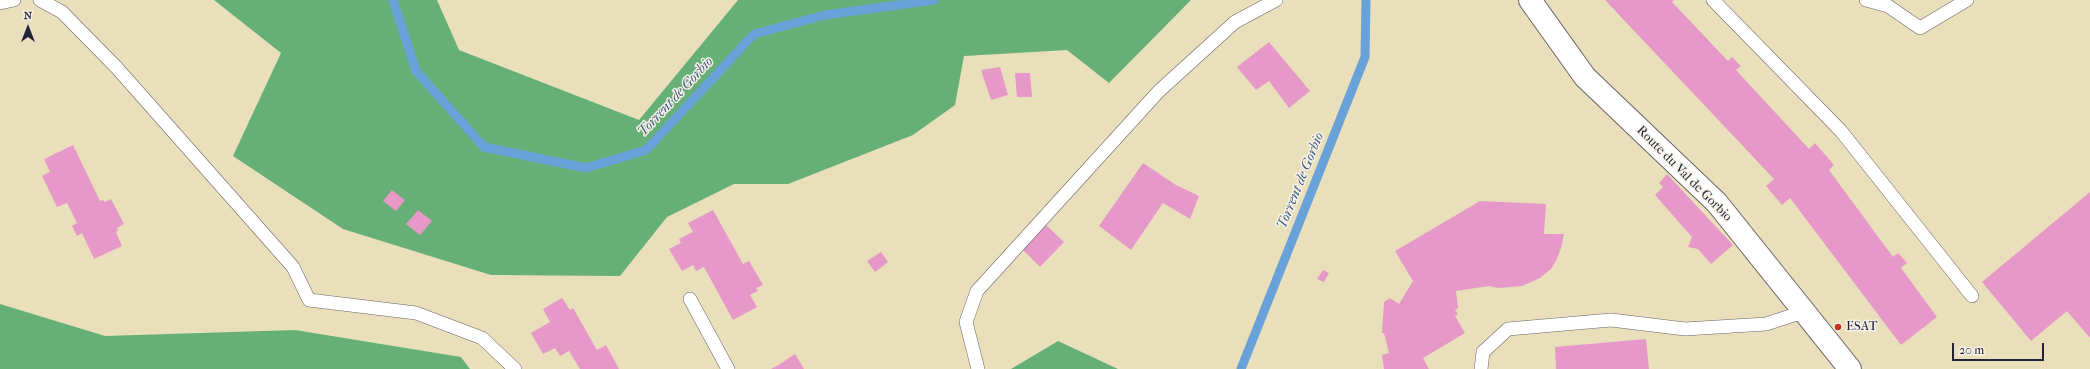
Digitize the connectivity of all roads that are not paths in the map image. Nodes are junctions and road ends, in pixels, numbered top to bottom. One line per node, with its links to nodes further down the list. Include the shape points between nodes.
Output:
1 (14, 0): 8 (lane)
2 (40, 0): 12 (lane, via 62,12 122,74 293,267 309,300 416,313 482,338)
3 (1276, 0): 14 (lane, via 1235,22 1159,91 977,290 966,322)
4 (1530, 0): 11 (street, Route du Val de Gorbio, via 1585,77 1717,203)
5 (1713, 0): 9 (lane, via 1841,131)
6 (1866, 0): 7 (lane, via 1888,6 1920,28)
7 (1967, 0)
8 (0, 3)
9 (1972, 296)
10 (690, 299): 13 (lane)
11 (1806, 312): 15 (lane, via 1766,324 1685,329 1611,320 1508,329 1483,352); 16 (street, Route du Val de Gorbio)
12 (515, 369)
13 (728, 369)
14 (978, 369)
15 (1481, 369)
16 (1850, 369)

